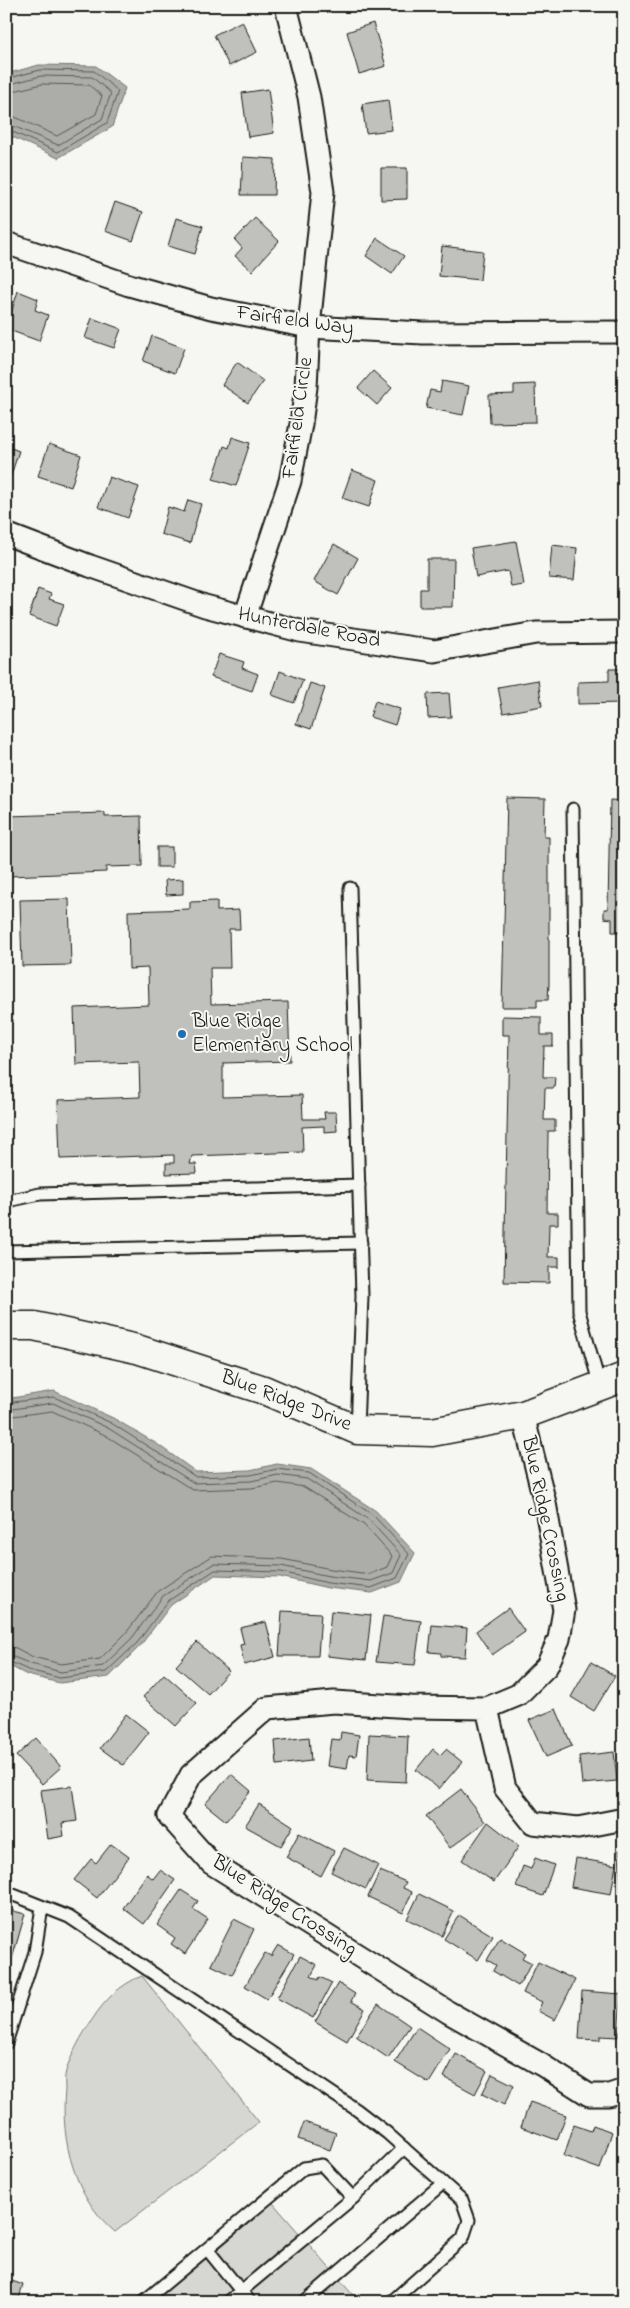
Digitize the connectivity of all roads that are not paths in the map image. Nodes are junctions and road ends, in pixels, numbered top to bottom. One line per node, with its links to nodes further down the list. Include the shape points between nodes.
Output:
1 (286, 6): 3 (street, Fairfield Circle, via 309,97 323,192)
2 (6, 243): 3 (street, Fairfield Way, via 128,285 211,308)
3 (308, 327): 4 (street, Fairfield Way, via 423,333); 6 (street, Fairfield Circle, via 306,387 290,481)
4 (624, 332)
5 (6, 534): 6 (street, Hunterdale Road, via 98,569)
6 (245, 617): 7 (street, Hunterdale Road, via 300,630 434,651 536,633)
7 (624, 632)
8 (573, 809): 15 (lane, via 579,1311)
9 (350, 888): 10 (lane)
10 (359, 1185): 11 (lane, via 40,1194 12,1200); 12 (lane)
11 (6, 1206)
12 (361, 1243): 13 (lane); 17 (lane)
13 (6, 1251)
14 (6, 1326): 17 (street, Blue Ridge Drive, via 34,1326 137,1349 264,1390)
15 (612, 1381): 16 (street, Blue Ridge Drive)
16 (523, 1415): 17 (street, Blue Ridge Drive, via 432,1432); 18 (street, Blue Ridge Crossing, via 545,1503 564,1610 560,1639 547,1666 518,1695)
17 (357, 1430)
18 (487, 1708): 19 (street, via 505,1788 533,1823 578,1828); 23 (street, Blue Ridge Crossing, via 334,1702 267,1708 191,1775 170,1816 211,1862 448,2012 589,2095 609,2095)
19 (624, 1819)
20 (6, 1892): 21 (lane)
21 (42, 1907): 22 (lane, via 35,1952); 24 (lane, via 69,1918 357,2110)
22 (6, 2043)
23 (624, 2090)
24 (404, 2148): 25 (lane); 26 (lane)
25 (443, 2183): 32 (lane); 33 (lane, via 462,2200 468,2220 463,2238)
26 (353, 2198): 27 (lane, via 322,2165 304,2168); 28 (lane)
27 (207, 2249): 28 (lane); 29 (lane)
28 (241, 2291): 30 (lane); 31 (lane)
29 (143, 2302)
30 (228, 2302)
31 (250, 2302)
32 (304, 2302)
33 (391, 2302)

